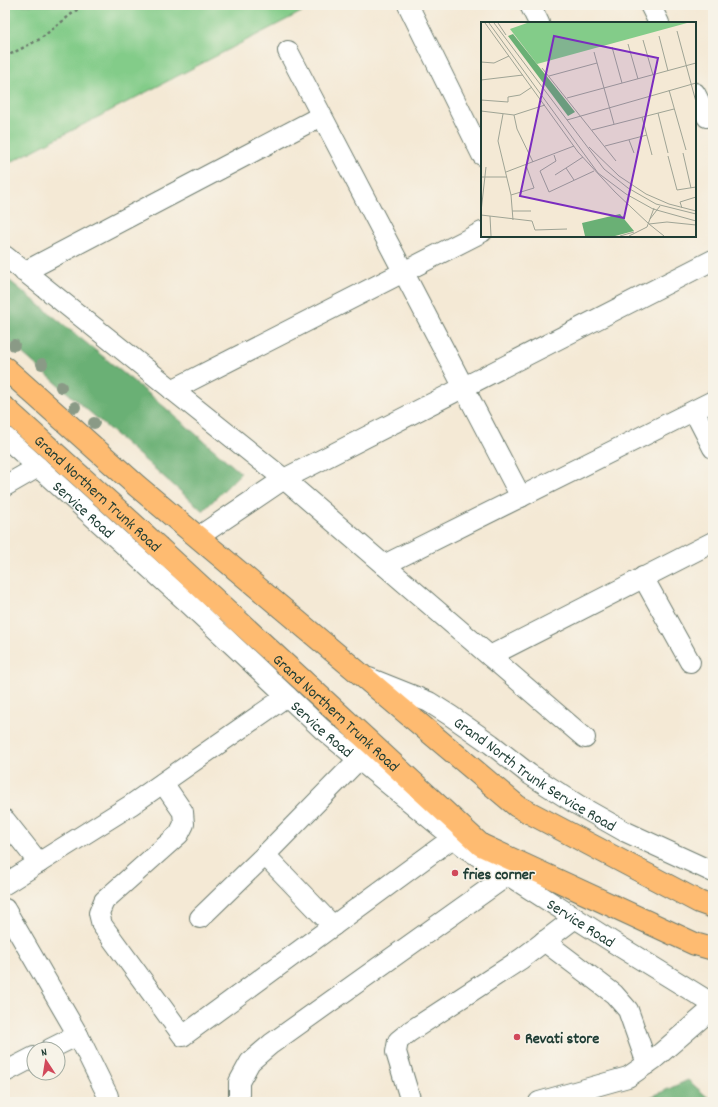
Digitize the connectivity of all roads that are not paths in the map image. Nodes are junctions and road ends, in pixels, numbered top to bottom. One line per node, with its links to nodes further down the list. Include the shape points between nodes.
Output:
1 (408, 5): 10 (street)
2 (530, 5): 4 (street)
3 (650, 5): 5 (street)
4 (538, 22)
5 (658, 22)
6 (288, 51): 8 (street)
7 (696, 96): 9 (street)
8 (321, 116): 14 (street); 15 (street)
9 (705, 118)
10 (481, 153)
11 (481, 233): 15 (street)
12 (5, 256): 14 (street)
13 (713, 260): 17 (street)
14 (24, 272): 18 (street)
15 (403, 272): 17 (street); 18 (street)
16 (5, 368): 28 (highway, Grand Northern Trunk Road)
17 (463, 388): 25 (street); 27 (street)
18 (172, 390): 25 (street)
19 (713, 401): 21 (street)
20 (5, 408): 52 (highway, Grand Northern Trunk Road, via 481,845 695,944)
21 (694, 411): 23 (street); 27 (street)
22 (5, 437): 24 (street, Service Road)
23 (713, 448)
24 (38, 467): 26 (street); 35 (street, Service Road)
25 (284, 479): 28 (street); 30 (street)
26 (5, 486)
27 (520, 497): 30 (street)
28 (198, 537): 34 (highway, Grand Northern Trunk Road)
29 (713, 542): 31 (street)
30 (384, 565): 32 (street)
31 (643, 577): 32 (street); 33 (street)
32 (490, 656): 36 (street)
33 (690, 662)
34 (360, 674): 43 (street, Grand North Trunk Service Road, via 428,702 491,744 529,774 578,805 624,831); 46 (highway, Grand Northern Trunk Road, via 517,806)
35 (287, 696): 37 (street, Service Road); 38 (street)
36 (585, 738)
37 (359, 759): 40 (street, Service Road); 41 (street)
38 (163, 783): 42 (street); 50 (street, via 183,812 184,824 179,834 104,901 99,913 102,925 183,1036)
39 (5, 820): 42 (street)
40 (454, 837): 44 (street, Service Road, via 467,849); 50 (street)
41 (265, 855): 48 (street); 50 (street)
42 (39, 863): 45 (street)
43 (713, 872)
44 (508, 875): 49 (street, Service Road); 61 (street, via 271,1044 250,1062 239,1082)
45 (5, 884)
46 (713, 907)
47 (5, 909): 55 (street)
48 (200, 918)
49 (575, 918): 51 (street); 53 (street, Service Road)
50 (333, 926)
51 (544, 941): 58 (street, via 614,994 628,1010); 62 (street, via 398,1041 396,1052)
52 (713, 949)
53 (713, 1004)
54 (713, 1008): 58 (street)
55 (78, 1035): 56 (street); 60 (street)
56 (66, 1041)
57 (26, 1061): 59 (street)
58 (647, 1064): 63 (street, via 628,1076)
59 (5, 1072)
60 (108, 1096)
61 (239, 1102)
62 (411, 1102)
63 (539, 1102)

